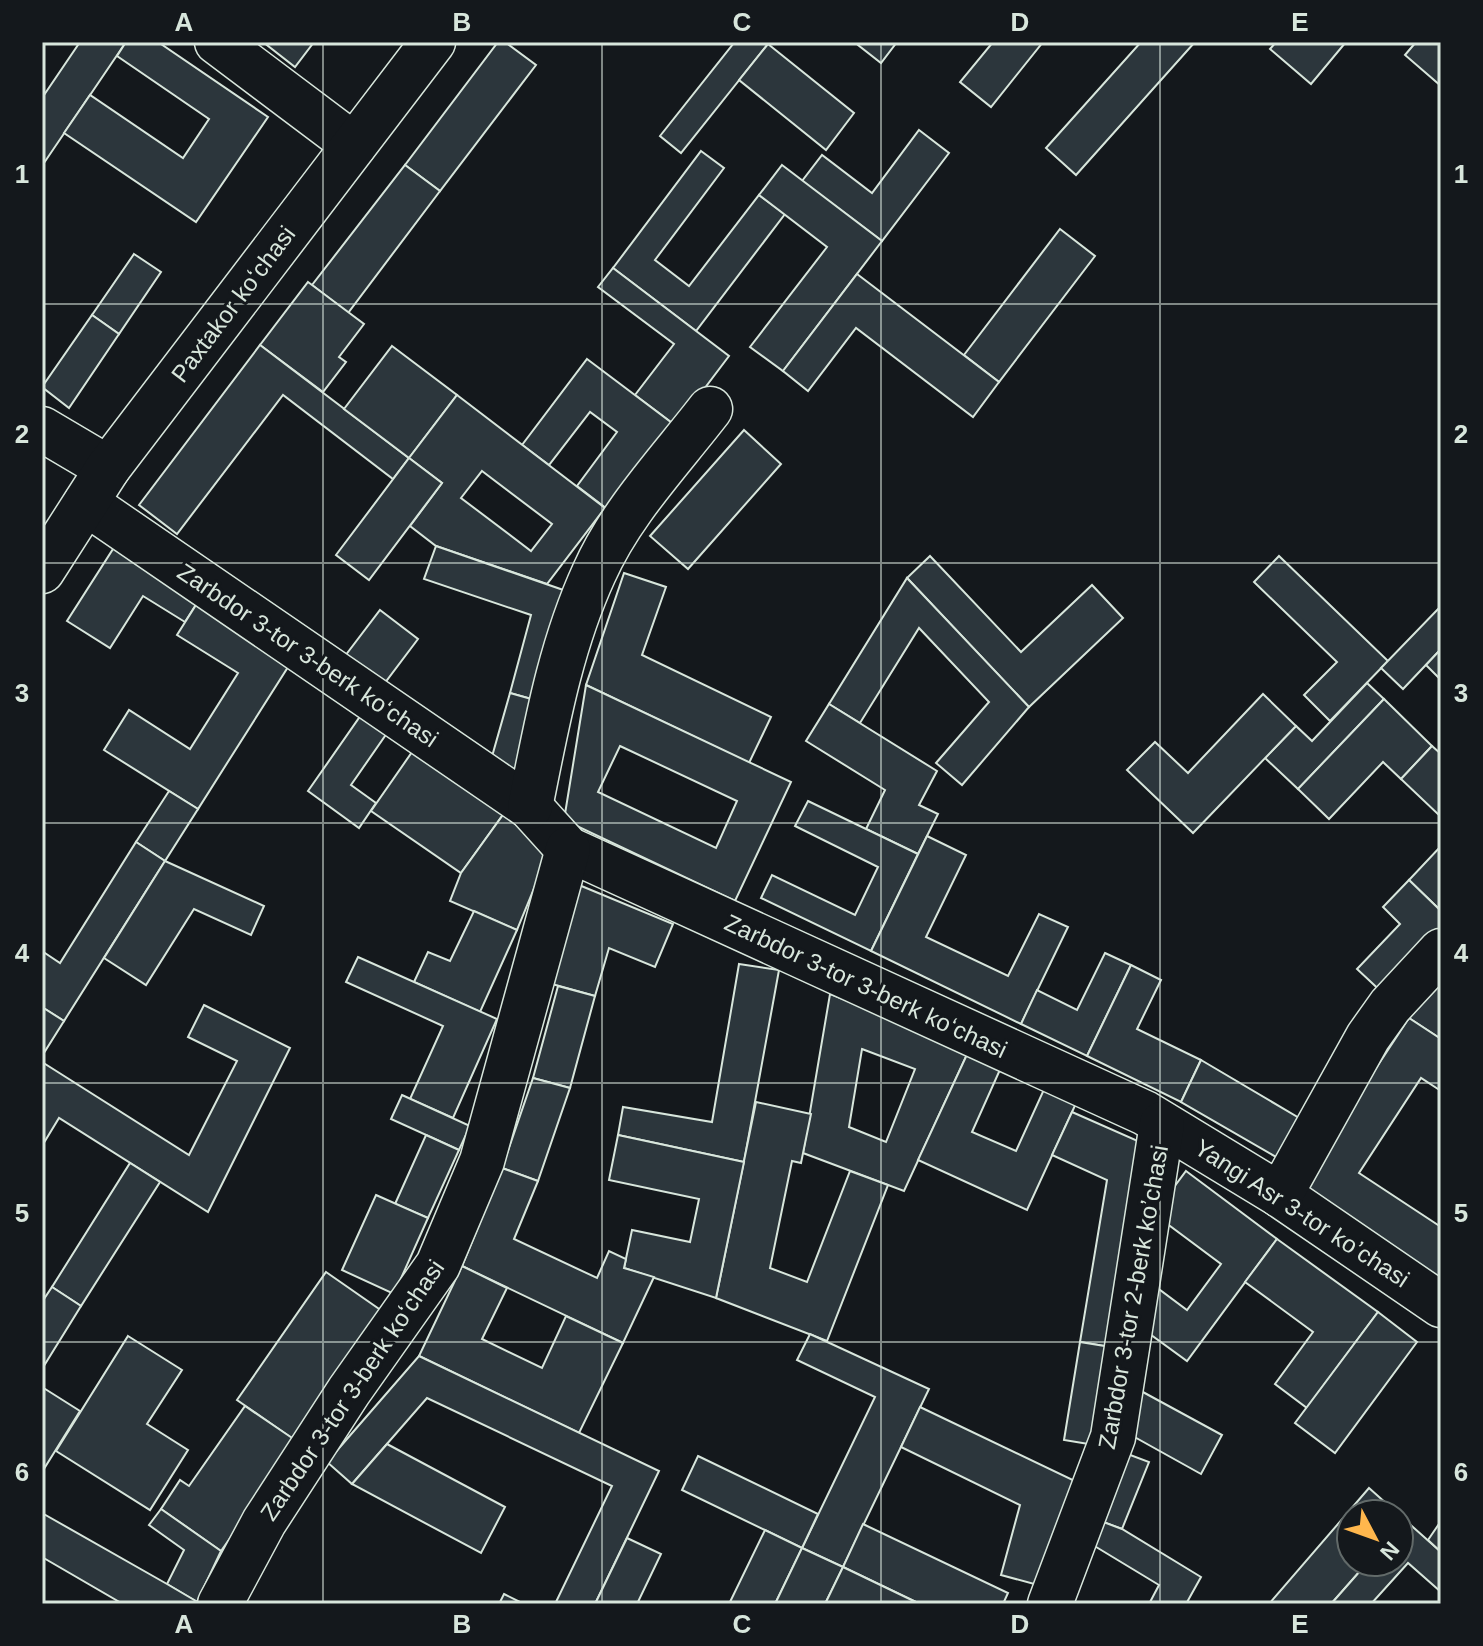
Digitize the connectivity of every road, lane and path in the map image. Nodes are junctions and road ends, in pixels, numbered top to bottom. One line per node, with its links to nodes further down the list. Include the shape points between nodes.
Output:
1 (217, 42): 3 (street)
2 (433, 42): 3 (street, Paxtakor koʻchasi)
3 (354, 145): 6 (street, Paxtakor koʻchasi)
4 (710, 409): 8 (street, via 629,513 594,571 553,693)
5 (42, 429): 6 (street, Zarbdor 3-tor 3-berk koʻchasi)
6 (97, 485): 7 (street, Paxtakor koʻchasi); 8 (street, Zarbdor 3-tor 3-berk koʻchasi)
7 (42, 571)
8 (530, 807): 9 (street, Zarbdor 3-tor 3-berk koʻchasi)
9 (568, 849): 11 (street, Zarbdor 3-tor 3-berk koʻchasi); 14 (street, Zarbdor 3-tor 3-berk koʻchasi, via 482,1161 438,1265 264,1522)
10 (1441, 951): 12 (street, via 1368,1037)
11 (1162, 1124): 12 (street, Yangi Asr 3-tor koʼchasi); 15 (street, Zarbdor 3-tor 2-berk koʼchasi, via 1113,1437)
12 (1280, 1195): 13 (street, Yangi Asr 3-tor koʼchasi)
13 (1441, 1305)
14 (220, 1604)
15 (1050, 1604)

